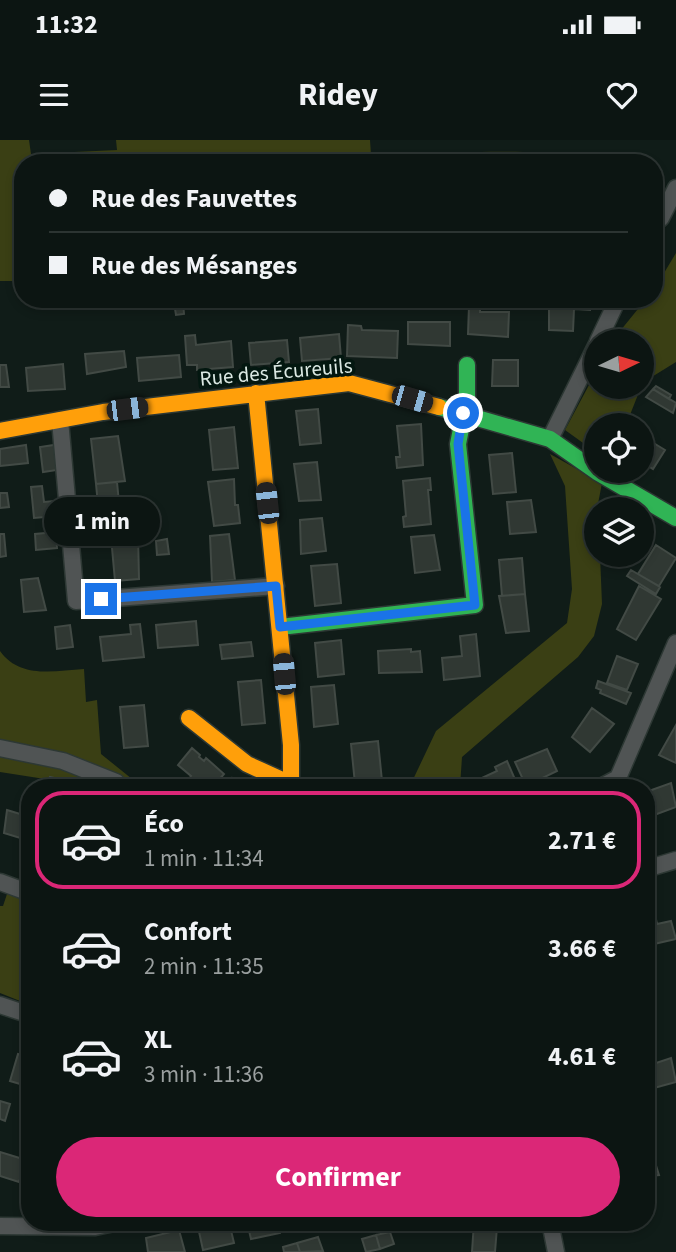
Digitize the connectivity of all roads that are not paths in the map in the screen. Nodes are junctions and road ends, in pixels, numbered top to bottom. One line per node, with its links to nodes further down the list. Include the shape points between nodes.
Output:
1 (676, 188): 2 (street)
2 (663, 214)
3 (614, 308): 4 (street)
4 (603, 329)
5 (467, 365): 8 (street)
6 (584, 369): 11 (street)
7 (256, 393): 8 (street, Rue des Écureuils, via 349,383); 9 (street, Rue des Écureuils); 13 (street)
8 (463, 413): 11 (street, Rue des Écureuils); 14 (street, via 458,444 475,605)
9 (60, 420): 10 (street, Rue des Écureuils); 13 (street, via 76,601)
10 (0, 431)
11 (550, 439): 12 (street, Rue des Écureuils)
12 (676, 518)
13 (276, 586): 14 (street)
14 (280, 627): 20 (street)
15 (676, 643): 21 (street)
16 (189, 718): 19 (street, via 247,764)
17 (0, 748): 18 (street, via 63,761)
18 (108, 779)
19 (280, 779)
20 (291, 779)
21 (616, 779)
22 (676, 860): 23 (street)
23 (655, 866)
24 (0, 882): 25 (street)
25 (21, 890)
26 (0, 1005): 27 (street)
27 (21, 1013)
28 (0, 1226): 29 (street)
29 (21, 1226)
30 (552, 1231): 31 (street)
31 (556, 1252)

